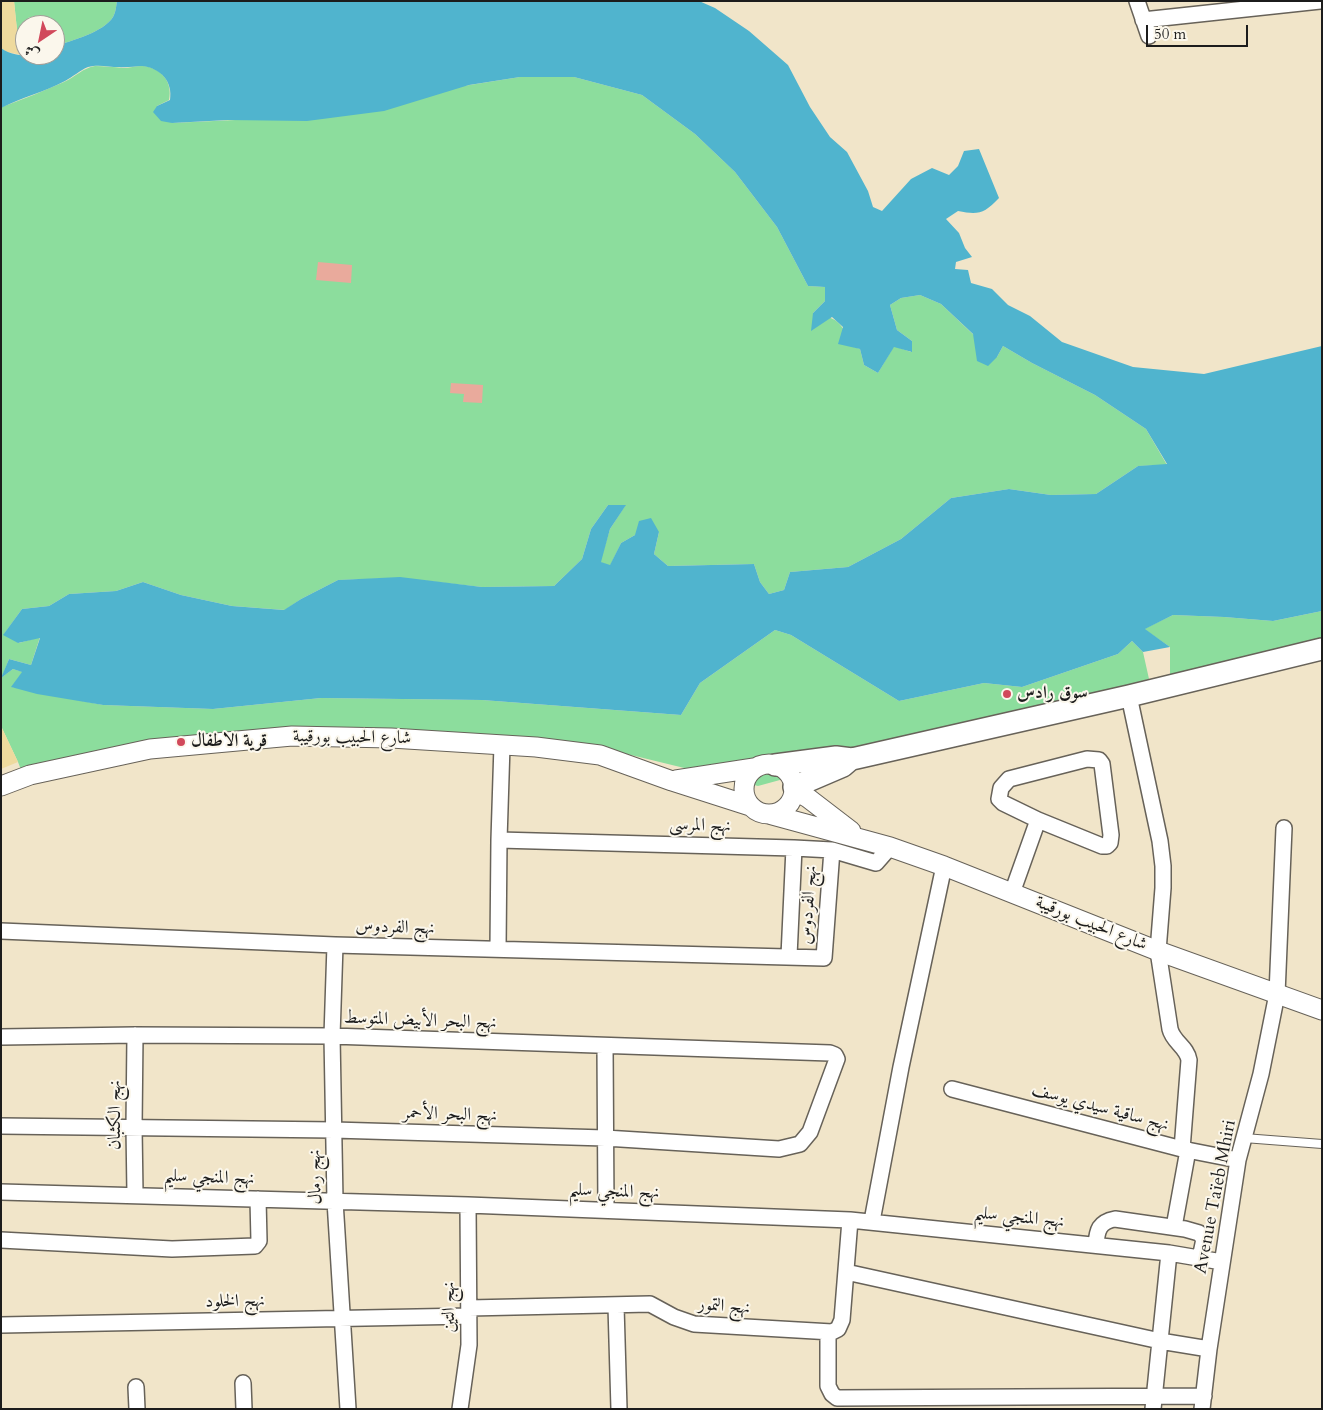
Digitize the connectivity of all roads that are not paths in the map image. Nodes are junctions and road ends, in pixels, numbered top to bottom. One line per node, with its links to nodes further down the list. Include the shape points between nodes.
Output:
1 (1137, 1): 3 (street)
2 (1320, 1): 3 (street)
3 (1143, 20): 4 (street)
4 (1149, 36)
5 (1322, 649): 6 (main road)
6 (1129, 696): 8 (main road); 27 (street, via 1161,849 1163,888)
7 (502, 745): 10 (street, شارع الحبيب بورقيبة, via 600,755); 11 (street, شارع الحبيب بورقيبة, via 292,736 212,742 150,748 30,775); 18 (street)
8 (852, 758): 9 (main road); 12 (main road, via 843,766)
9 (765, 766): 10 (street, شارع الحبيب بورقيبة); 12 (street, via 782,768 788,773); 13 (street, via 749,773 744,786)
10 (672, 781): 13 (street, شارع الحبيب بورقيبة)
11 (1, 786)
12 (794, 789): 14 (street, via 787,806); 17 (street, شارع الحبيب بورقيبة)
13 (750, 806): 14 (street)
14 (769, 814): 17 (street, شارع الحبيب بورقيبة)
15 (1038, 820): 15 (street, via 999,799 1004,783 1087,758 1099,760 1102,764 1109,845 1102,846); 23 (street)
16 (1284, 828): 29 (street, Avenue Taïeb Mhiri)
17 (860, 838): 19 (street, شارع الحبيب بورقيبة)
18 (499, 840): 20 (street, نهج المرسى); 26 (street)
19 (890, 847): 21 (street, نهج المرسى, via 876,864); 22 (street, شارع الحبيب بورقيبة)
20 (794, 848): 21 (street, نهج المرسى); 28 (street, نهج الفردوس)
21 (832, 850): 28 (street, نهج الفردوس, via 824,958)
22 (944, 866): 23 (street, شارع الحبيب بورقيبة); 52 (street)
23 (1012, 893): 27 (street, شارع الحبيب بورقيبة)
24 (1, 931): 25 (street, نهج الفردوس)
25 (335, 945): 26 (street, نهج الفردوس); 32 (street, نهج رمال)
26 (498, 949): 28 (street, نهج الفردوس)
27 (1158, 951): 29 (street, شارع الحبيب بورقيبة); 43 (street, via 1171,1034 1189,1060)
28 (789, 956)
29 (1277, 994): 30 (street, شارع الحبيب بورقيبة); 41 (street, Avenue Taïeb Mhiri)
30 (1322, 1010)
31 (135, 1035): 32 (street, نهج البحر الأبيض المتوسط); 33 (street, نهج البحر الأبيض المتوسط); 38 (street, نهج الكثبان)
32 (332, 1036): 34 (street, نهج البحر الأبيض المتوسط); 39 (street, نهج رمال)
33 (1, 1037)
34 (605, 1046): 35 (street, نهج البحر الأبيض المتوسط, via 830,1053); 40 (street)
35 (837, 1057): 40 (street, نهج البحر الأحمر, via 810,1132 800,1144 779,1149)
36 (952, 1089): 43 (street, نهج ساقية سيدي يوسف)
37 (1, 1126): 38 (street, نهج البحر الأحمر)
38 (134, 1127): 39 (street, نهج البحر الأحمر); 46 (street, نهج الكثبان)
39 (334, 1130): 40 (street, نهج البحر الأحمر); 48 (street, نهج رمال)
40 (605, 1138): 50 (street)
41 (1244, 1138): 42 (lane); 44 (street, Avenue Taïeb Mhiri)
42 (1322, 1144)
43 (1185, 1150): 44 (street, نهج ساقية سيدي يوسف); 53 (street)
44 (1238, 1160): 58 (street, Avenue Taïeb Mhiri)
45 (1, 1192): 46 (street, نهج المنجي سليم)
46 (135, 1194): 47 (street, نهج المنجي سليم)
47 (258, 1199): 48 (street, نهج المنجي سليم); 54 (street, via 259,1241 255,1246 197,1250)
48 (335, 1201): 49 (street, نهج المنجي سليم); 62 (street, نهج رمال)
49 (468, 1204): 50 (street, نهج المنجي سليم); 61 (street, نهج التين)
50 (606, 1210): 51 (street, نهج المنجي سليم)
51 (850, 1220): 52 (street, نهج المنجي سليم); 59 (street)
52 (872, 1221): 55 (street, نهج المنجي سليم)
53 (1174, 1227): 55 (street, via 1115,1218 1100,1226); 57 (street, via 1202,1236)
54 (1, 1240)
55 (1096, 1246): 56 (street, نهج المنجي سليم)
56 (1169, 1253): 57 (street, نهج المنجي سليم); 65 (street)
57 (1200, 1258): 58 (street, نهج المنجي سليم)
58 (1222, 1262): 66 (street, Avenue Taïeb Mhiri)
59 (846, 1272): 64 (street, via 841,1324); 65 (street)
60 (616, 1306): 61 (street, نهج التمور); 64 (street, نهج التمور, via 650,1304 694,1324); 75 (street)
61 (469, 1312): 62 (street, نهج الخلود); 74 (street, نهج التين, via 468,1354)
62 (342, 1319): 63 (street, نهج الخلود); 73 (street, نهج رمال)
63 (1, 1325)
64 (828, 1333): 69 (street, via 828,1386 837,1398)
65 (1160, 1341): 66 (street); 69 (street)
66 (1209, 1349): 70 (street, Avenue Taïeb Mhiri)
67 (243, 1383): 72 (street)
68 (136, 1387): 71 (street)
69 (1154, 1403): 70 (street)
70 (1203, 1403)
71 (136, 1409)
72 (244, 1409)
73 (348, 1409)
74 (460, 1409)
75 (619, 1409)

